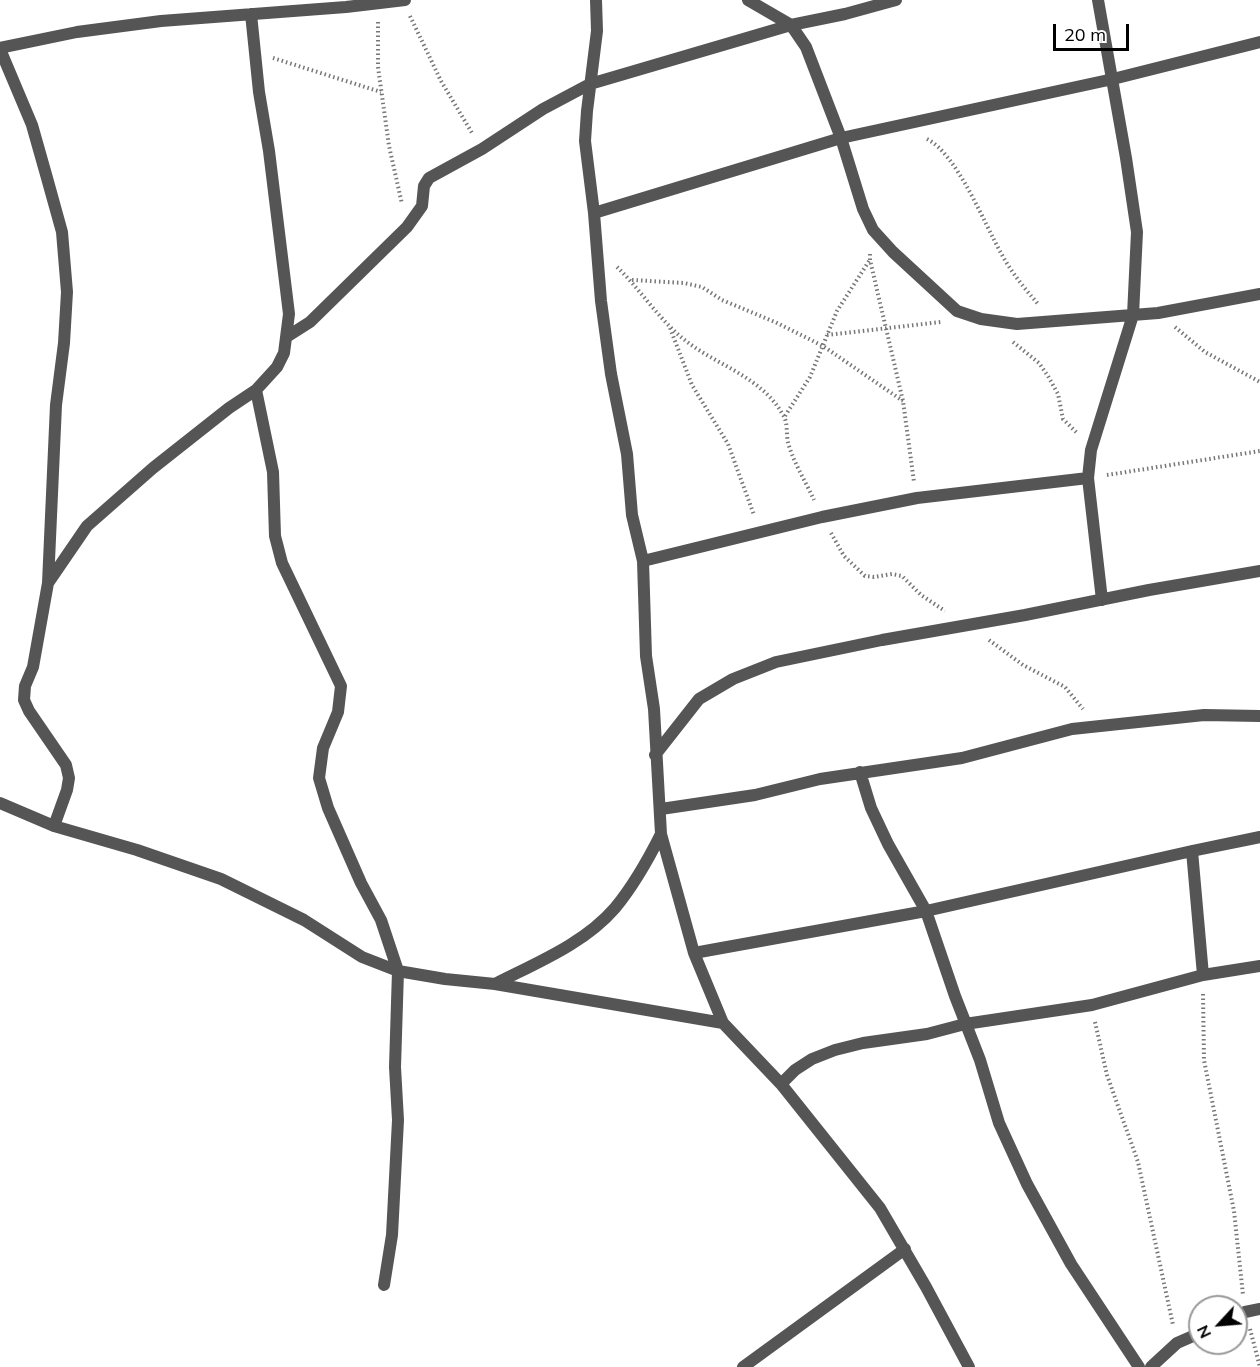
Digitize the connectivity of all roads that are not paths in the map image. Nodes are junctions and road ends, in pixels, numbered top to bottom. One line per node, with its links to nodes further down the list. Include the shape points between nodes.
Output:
1 (404, 0): 6 (street)
2 (596, 0): 11 (street, via 597,32)
3 (748, 0): 7 (street)
4 (896, 0): 7 (street)
5 (1098, 0): 10 (street)
6 (251, 14): 9 (street, via 77,32); 16 (street, via 289,315)
7 (791, 25): 11 (street); 12 (street, via 806,47)
8 (1260, 42): 10 (street)
9 (0, 49): 21 (street, via 32,125 62,232 67,292 56,405)
10 (1113, 79): 12 (street); 15 (street, via 1137,232)
11 (590, 84): 13 (street, via 585,141); 16 (street, via 429,178 422,206 407,226 310,322)
12 (841, 138): 13 (street); 15 (street, via 873,230 957,311 1017,324)
13 (594, 213): 19 (street, via 611,374 627,454 632,515)
14 (1260, 294): 15 (street)
15 (1133, 315): 18 (street, via 1091,450)
16 (288, 336): 17 (street, via 277,368)
17 (256, 390): 21 (street, via 153,468 87,526); 35 (street, via 273,472 275,536 282,563 341,686 338,712 323,748 319,778 328,808 381,920)
18 (1088, 478): 19 (street, via 917,498); 22 (street)
19 (643, 561): 24 (street)
20 (1260, 571): 22 (street)
21 (48, 583): 28 (street, via 24,700 68,772 67,790)
22 (1102, 600): 24 (street, via 776,663 733,679 699,699)
23 (1260, 716): 25 (street, via 1204,715 1072,729 962,758)
24 (655, 755): 27 (street)
25 (860, 772): 27 (street, via 754,795); 32 (street, via 888,844)
26 (0, 803): 28 (street)
27 (661, 809): 29 (street)
28 (54, 826): 35 (street, via 221,879 304,920 362,957)
29 (662, 834): 33 (street); 37 (street, via 641,873 614,909 559,951)
30 (1260, 837): 31 (street)
31 (1192, 851): 32 (street); 36 (street)
32 (926, 911): 33 (street); 39 (street)
33 (694, 953): 38 (street)
34 (1260, 966): 36 (street)
35 (398, 971): 37 (street); 42 (street, via 398,1120 392,1234)
36 (1203, 975): 39 (street, via 1092,1005)
37 (495, 984): 38 (street)
38 (723, 1023): 40 (street)
39 (965, 1024): 40 (street, via 835,1050 812,1059); 46 (street, via 999,1122 1027,1184 1071,1264)
40 (781, 1084): 41 (street, via 880,1208)
41 (905, 1249): 44 (street); 45 (street)
42 (384, 1285)
43 (1188, 1338): 47 (street)
44 (743, 1367)
45 (969, 1367)
46 (1139, 1367)
47 (1151, 1367)

